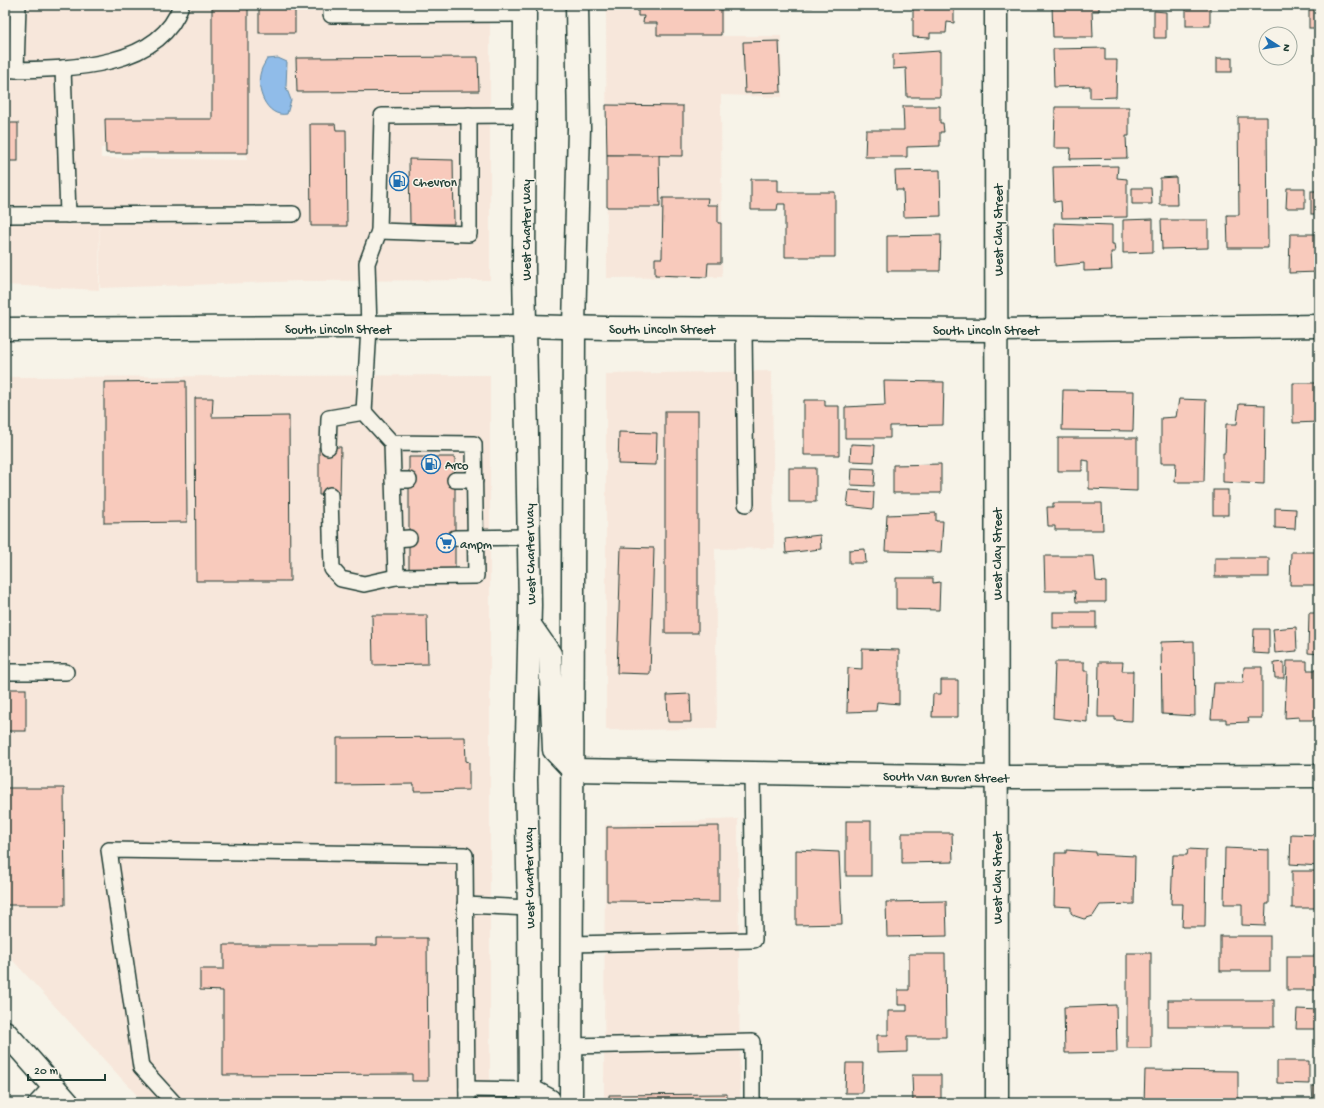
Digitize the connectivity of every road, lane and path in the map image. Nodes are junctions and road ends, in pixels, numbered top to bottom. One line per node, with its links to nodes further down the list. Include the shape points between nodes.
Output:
1 (18, 5): 8 (lane)
2 (181, 5): 7 (lane, via 178,15 156,42 126,56 92,65)
3 (331, 5): 6 (lane, via 331,15)
4 (577, 5): 16 (street, via 579,128)
5 (996, 5): 21 (street, West Clay Street)
6 (525, 10): 10 (street, West Charter Way)
7 (63, 68): 8 (lane); 13 (lane)
8 (11, 70)
9 (469, 115): 10 (lane); 14 (lane, via 382,116); 14 (lane, via 469,234)
10 (524, 115): 15 (street, West Charter Way)
11 (293, 214): 13 (lane)
12 (5, 215): 13 (lane)
13 (68, 215)
14 (379, 231): 18 (lane, via 366,263)
15 (526, 326): 16 (street, South Lincoln Street); 18 (street, South Lincoln Street); 31 (street, West Charter Way)
16 (574, 326): 20 (street, South Lincoln Street); 38 (street)
17 (1319, 326): 21 (street, South Lincoln Street)
18 (369, 328): 19 (street, South Lincoln Street); 22 (lane)
19 (5, 329)
20 (744, 329): 21 (street, South Lincoln Street); 30 (lane)
21 (997, 330): 41 (street, West Clay Street)
22 (364, 412): 23 (lane); 24 (lane, via 329,418)
23 (392, 443): 25 (lane); 28 (lane, via 474,444)
24 (328, 447)
25 (393, 480): 26 (lane); 34 (lane, via 402,538)
26 (409, 480)
27 (455, 480): 28 (lane)
28 (475, 480): 33 (lane)
29 (330, 495): 34 (lane, via 332,569 341,579 364,584)
30 (746, 504)
31 (528, 537): 33 (lane); 35 (street, West Charter Way)
32 (455, 538): 33 (lane)
33 (476, 538): 34 (lane, via 476,576)
34 (396, 577)
35 (530, 625): 38 (street, via 550,654 554,750); 43 (street, West Charter Way, via 526,780)
36 (5, 672): 37 (lane)
37 (66, 672)
38 (573, 770): 39 (street, South Van Buren Street); 44 (street)
39 (752, 773): 41 (street, South Van Buren Street); 44 (lane, via 754,940)
40 (1319, 776): 41 (street, South Van Buren Street)
41 (996, 777): 56 (street, West Clay Street)
42 (465, 905): 43 (lane); 48 (lane); 52 (lane, via 465,855 109,850 141,1067)
43 (529, 908): 49 (street, West Charter Way)
44 (571, 944): 46 (street)
45 (5, 1032): 47 (street)
46 (571, 1046): 54 (street); 55 (lane, via 752,1042)
47 (52, 1086): 50 (lane); 51 (street)
48 (467, 1096): 49 (lane)
49 (530, 1096): 53 (street, via 549,1100)
50 (36, 1103)
51 (68, 1103)
52 (174, 1103)
53 (549, 1103)
54 (571, 1103)
55 (752, 1103)
56 (997, 1103)

